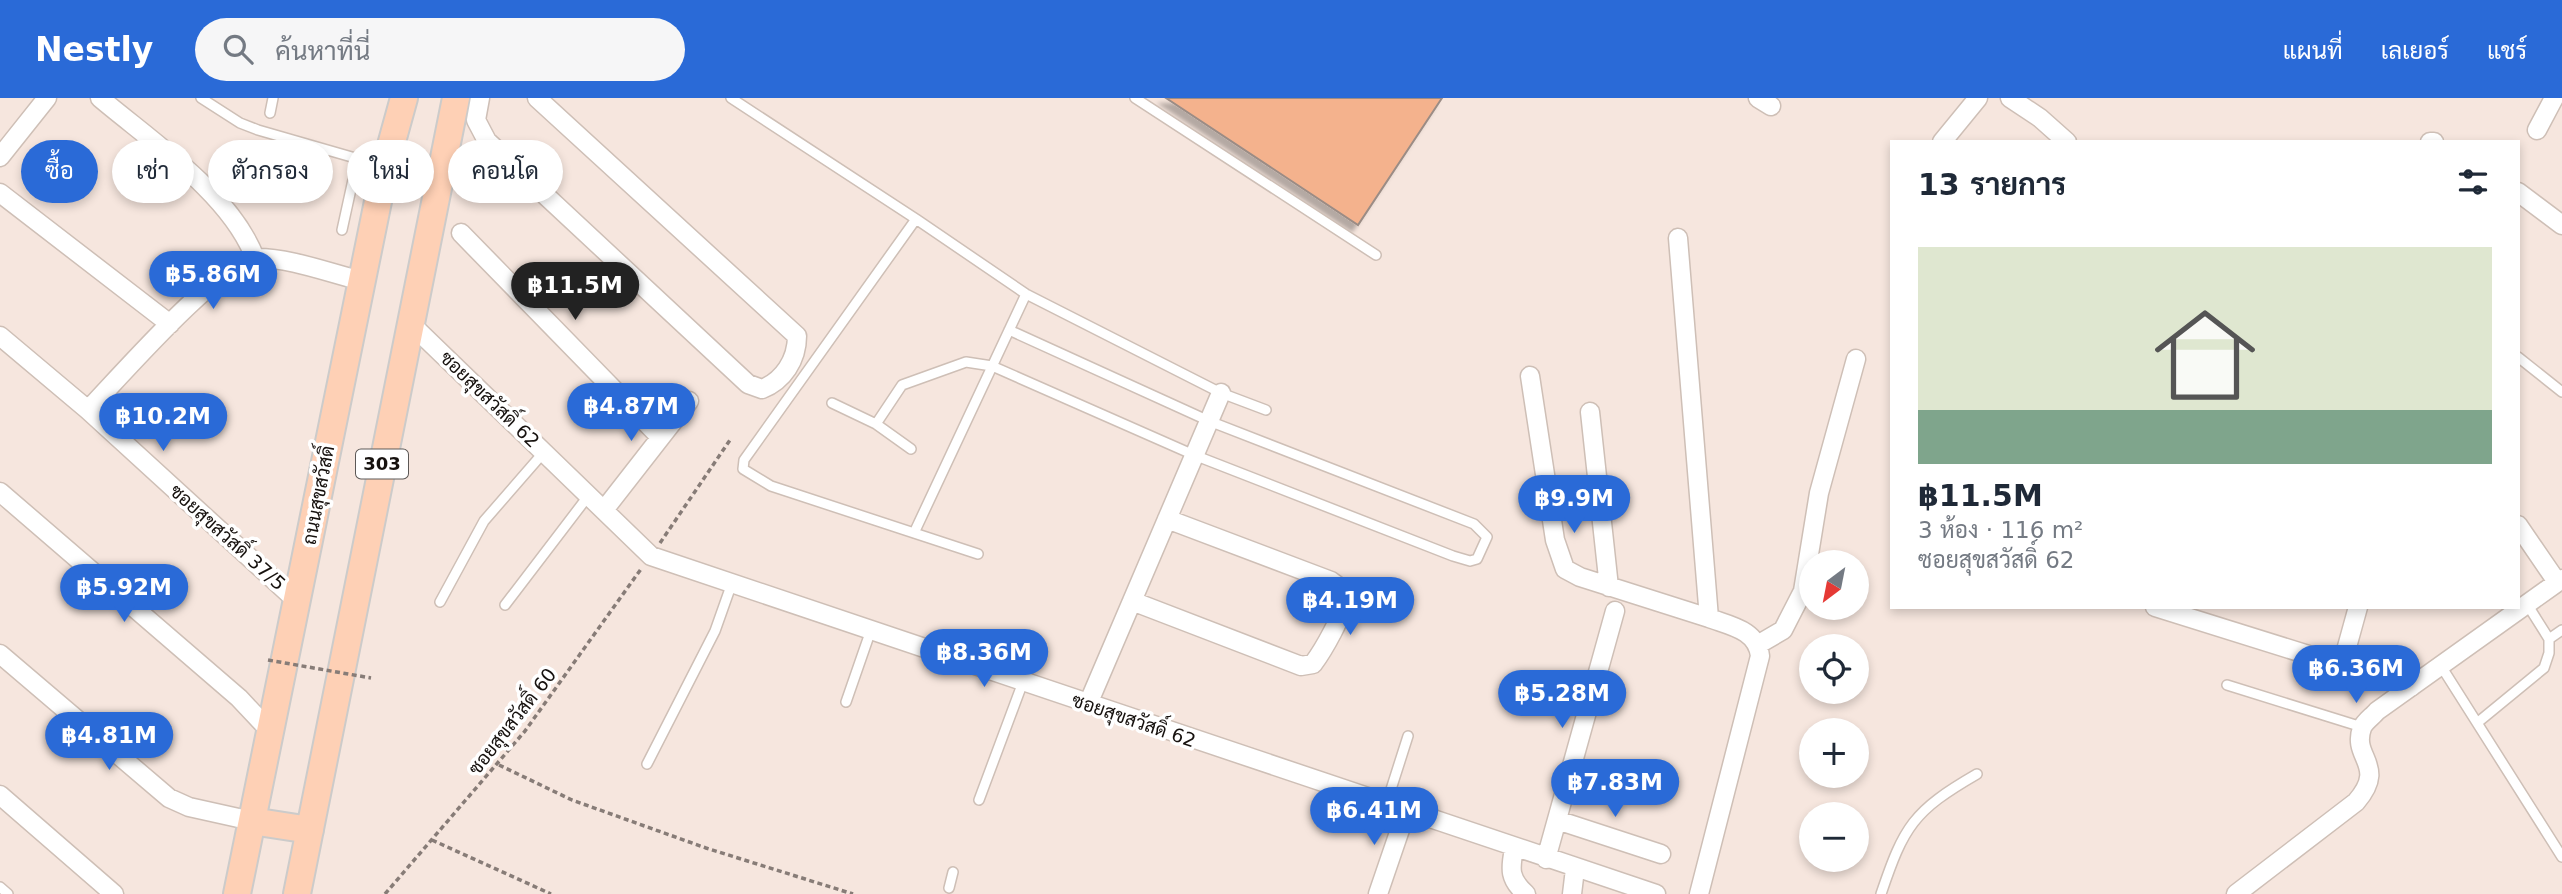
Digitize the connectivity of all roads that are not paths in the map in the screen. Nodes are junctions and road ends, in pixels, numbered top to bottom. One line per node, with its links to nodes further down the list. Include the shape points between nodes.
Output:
1 (47, 98): 20 (street)
2 (100, 98): 31 (street, via 223,203 247,236)
3 (201, 98): 19 (lane, via 258,130)
4 (273, 98): 14 (lane)
5 (404, 98): 16 (main road, ถนนสุขสวัสดิ์ / 303)
6 (456, 98): 34 (main road, 303)
7 (480, 98): 8 (street, via 476,120 487,141 748,384 762,389 774,385 792,361 797,336)
8 (537, 98)
9 (731, 98): 25 (lane)
10 (1135, 98): 30 (lane)
11 (1978, 98): 17 (street)
12 (2010, 98): 18 (street)
13 (2554, 98): 15 (street)
14 (270, 113)
15 (2537, 130)
16 (392, 140)
17 (1943, 140)
18 (2065, 140)
19 (347, 154)
20 (0, 157)
21 (0, 193): 35 (street)
22 (2520, 194): 26 (street)
23 (348, 203): 27 (lane)
24 (378, 203): 32 (main road, ถนนสุขสวัสดิ์ / 303)
25 (916, 219): 33 (lane); 60 (lane, via 744,460 743,469 771,486)
26 (2562, 225)
27 (342, 230)
28 (461, 233): 51 (street)
29 (1678, 238): 73 (street)
30 (1376, 255)
31 (255, 258): 32 (street); 35 (street, via 240,262)
32 (362, 281): 65 (main road, ถนนสุขสวัสดิ์ / 303)
33 (1026, 294): 36 (lane); 43 (lane)
34 (410, 323): 53 (street, ซอยสุขสวัสดิ์ 62); 98 (main road, 303)
35 (170, 324): 46 (street)
36 (1009, 330): 40 (lane); 49 (lane)
37 (0, 336): 46 (street, ซอยสุขสวัสดิ์ 37/5)
38 (1856, 359): 77 (street, via 1819,493 1804,591 1783,630)
39 (2520, 359): 42 (lane)
40 (992, 366): 50 (lane, via 966,362 902,385); 54 (lane); 60 (lane)
41 (1530, 376): 64 (street, via 1560,558 1565,569)
42 (2562, 392)
43 (1221, 393): 47 (lane); 49 (street)
44 (689, 401): 51 (street)
45 (832, 402): 50 (lane)
46 (88, 410): 65 (street, ซอยสุขสวัสดิ์ 37/5)
47 (1266, 411)
48 (1590, 412): 64 (street)
49 (1209, 421): 54 (street); 54 (lane, via 1474,524 1487,537 1482,551 1477,559 1463,559)
50 (876, 424): 52 (lane)
51 (660, 437): 57 (street)
52 (911, 449)
53 (544, 452): 56 (street, ซอยสุขสวัสดิ์ 62); 67 (lane, via 484,521)
54 (1194, 455): 58 (street)
55 (0, 492): 88 (street, via 239,698)
56 (589, 495): 57 (street, ซอยสุขสวัสดิ์ 62); 69 (lane)
57 (604, 510): 63 (street, ซอยสุขสวัสดิ์ 62, via 650,556)
58 (1167, 519): 66 (street); 66 (street, via 1331,581 1343,590 1345,601 1322,652 1313,664 1301,666)
59 (2520, 528): 62 (street)
60 (914, 533): 61 (lane)
61 (978, 554)
62 (2560, 581): 68 (street)
63 (732, 583): 74 (street, ซอยสุขสวัสดิ์ 62); 90 (lane, via 715,631)
64 (1609, 587): 73 (street)
65 (297, 601): 88 (main road, ถนนสุขสวัสดิ์ / 303)
66 (1132, 601): 85 (street)
67 (440, 602)
68 (2528, 604): 76 (lane); 80 (street)
69 (505, 605)
70 (2161, 609): 79 (street)
71 (2357, 609): 79 (street)
72 (1615, 611): 96 (street)
73 (1709, 618): 77 (street, via 1752,635)
74 (871, 631): 81 (street, ซอยสุขสวัสดิ์ 62); 84 (lane)
75 (2562, 631): 76 (lane)
76 (2549, 639): 86 (lane, via 2544,668)
77 (1759, 644): 115 (street, via 1760,656)
78 (0, 654): 97 (street, via 169,798)
79 (2342, 665): 83 (street)
80 (2441, 666): 83 (street); 86 (lane)
81 (1023, 682): 85 (street, ซอยสุขสวัสดิ์ 62); 93 (lane)
82 (2227, 685): 87 (lane)
83 (2411, 687): 87 (street)
84 (845, 702)
85 (1088, 704): 94 (street, ซอยสุขสวัสดิ์ 62)
86 (2477, 723): 101 (lane)
87 (2362, 727): 117 (street, via 2371,776 2367,789)
88 (270, 731): 97 (main road, ถนนสุขสวัสดิ์ / 303)
89 (1408, 736): 94 (lane)
90 (647, 764)
91 (1977, 774): 116 (lane, via 1916,816 1904,833)
92 (0, 795): 108 (street)
93 (979, 800)
94 (1386, 805): 95 (street, ซอยสุขสวัสดิ์ 62)
95 (1406, 812): 99 (street, ซอยสุขสวัสดิ์ 62); 111 (street)
96 (1557, 820): 100 (street); 102 (street)
97 (252, 821): 98 (main road); 109 (main road, ถนนสุขสวัสดิ์ / 303)
98 (310, 830): 110 (main road, 303)
99 (1514, 849): 102 (street, ซอยสุขสวัสดิ์ 62); 112 (street, via 1510,871)
100 (1661, 854)
101 (2562, 857)
102 (1546, 859): 103 (street, ซอยสุขสวัสดิ์ 62)
103 (1575, 869): 113 (street); 114 (street, ซอยสุขสวัสดิ์ 62)
104 (953, 872): 106 (lane)
105 (0, 887): 107 (lane)
106 (948, 888)
107 (8, 894)
108 (114, 894)
109 (237, 894)
110 (297, 894)
111 (1378, 894)
112 (1526, 894)
113 (1572, 894)
114 (1656, 894)
115 (1699, 894)
116 (1881, 894)
117 (2236, 894)

